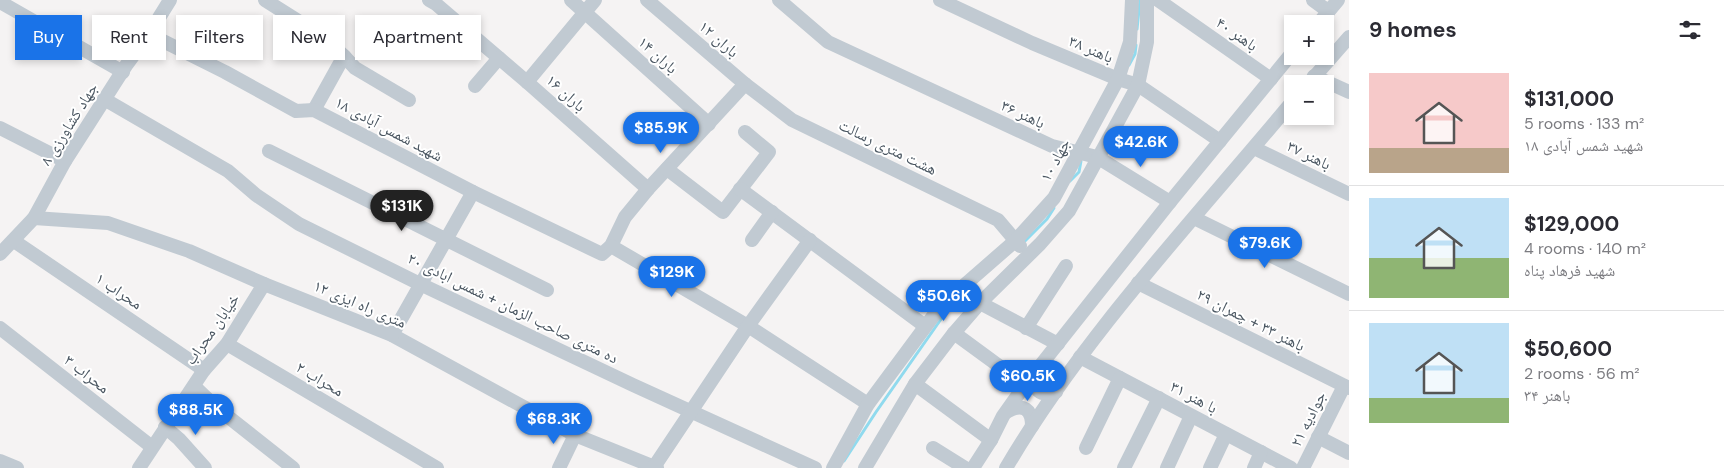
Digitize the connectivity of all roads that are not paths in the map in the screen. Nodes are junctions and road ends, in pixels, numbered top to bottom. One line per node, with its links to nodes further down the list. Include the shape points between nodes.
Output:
1 (170, 0): 17 (street, جهاد کشاورزی ۸)
2 (265, 0): 18 (street)
3 (429, 0): 23 (street, باران ۱۶)
4 (571, 0): 16 (street, باران ۱۴)
5 (595, 0): 16 (street)
6 (647, 0): 32 (street, باران ۱۲)
7 (779, 0): 47 (street, باهنر ۳۶, via 828,42 859,58 1052,146)
8 (940, 0): 30 (street, باهنر ۳۸)
9 (1132, 0): 30 (street, جهاد ۱۰, via 1130,42)
10 (1147, 0): 33 (street, via 1147,42)
11 (1158, 0): 29 (street, باهنر ۴۰)
12 (1313, 0): 15 (street)
13 (1338, 0): 15 (street)
14 (0, 2): 27 (street)
15 (1328, 11): 19 (street)
16 (584, 12): 31 (street); 41 (street, باران ۱۴)
17 (161, 15)
18 (289, 15)
19 (1325, 15)
20 (1349, 37): 28 (street)
21 (166, 42): 39 (street, شهید شمس آبادی ۱۸, via 296,111)
22 (345, 57): 38 (street, via 356,68)
23 (499, 58): 31 (street, باران ۱۶); 34 (street)
24 (130, 60): 27 (street, جهاد کشاورزی ۸)
25 (342, 60): 39 (street)
26 (1284, 63): 29 (street)
27 (123, 72): 37 (street, جهاد کشاورزی ۸)
28 (1315, 75)
29 (1271, 79): 44 (street)
30 (1118, 80): 33 (street, باهنر ۳۸); 47 (street, جهاد ۱۰)
31 (527, 82): 51 (street, باران ۱۶)
32 (745, 84): 41 (street); 63 (street, هشت متری رسالت, via 792,120 998,220)
33 (1138, 85): 44 (street, باهنر ۳۸); 48 (street)
34 (475, 86)
35 (1334, 87): 36 (street)
36 (1349, 92)
37 (104, 99): 49 (street, جهاد کشاورزی ۸); 70 (street, ده متری صاحب الزمان + شمس ابادی ۲۰, via 228,171 299,224)
38 (409, 100)
39 (314, 110): 53 (street, شهید شمس آبادی ۱۸)
40 (1284, 112): 45 (street)
41 (709, 124): 50 (street)
42 (0, 128): 49 (street)
43 (744, 132): 52 (street, via 768,152)
44 (1220, 141): 55 (street)
45 (1254, 148): 54 (street, باهنر ۳۷); 58 (street)
46 (269, 150): 59 (street)
47 (1078, 154): 48 (street, باهنر ۳۶); 63 (street, جهاد ۱۰, via 1054,198)
48 (1097, 157): 55 (street, باهنر ۳۶); 66 (street, via 1069,211)
49 (65, 161): 57 (street, جهاد کشاورزی ۸)
50 (667, 169): 51 (street); 52 (street, via 723,212)
51 (648, 189): 64 (street, via 626,216)
52 (740, 189): 56 (street)
53 (472, 192): 59 (street); 64 (street, شهید شمس آبادی ۱۸, via 602,254)
54 (1349, 194)
55 (1170, 202): 81 (street)
56 (772, 212): 60 (street); 61 (street)
57 (34, 218): 62 (street, جهاد کشاورزی ۸); 69 (street, ۱۲ متری راه ایزی, via 108,223 189,251)
58 (1194, 218): 68 (street); 72 (street)
59 (446, 238): 70 (street); 71 (street)
60 (752, 240)
61 (810, 240): 74 (street); 75 (street)
62 (7, 241): 65 (street, جهاد کشاورزی ۸); 83 (street, محراب ۱)
63 (1015, 241): 66 (street, هشت متری رسالت); 75 (street, جهاد ۱۰, via 960,289)
64 (612, 246): 74 (street)
65 (0, 254)
66 (1029, 255): 73 (street)
67 (1066, 266): 77 (street)
68 (1138, 283): 82 (street); 89 (street, باهنر ۳۳ + چمران ۲۹)
69 (264, 284): 79 (street, ۱۲ متری راه ایزی); 80 (street, خیابان محراب)
70 (420, 284): 79 (street); 94 (street, ده متری صاحب الزمان + شمس ابادی ۲۰)
71 (547, 290)
72 (1349, 294)
73 (980, 304): 77 (street); 78 (street)
74 (748, 326): 92 (street); 94 (street)
75 (925, 326): 92 (street, جهاد ۱۰)
76 (0, 328): 102 (street, محراب ۳)
77 (1026, 328): 81 (street)
78 (954, 333): 86 (street); 87 (street)
79 (392, 335): 99 (street, ۱۲ متری راه ایزی)
80 (227, 344): 83 (street, خیابان محراب); 113 (street, محراب ۲)
81 (1058, 344): 84 (street)
82 (1080, 357): 85 (street, با هنر ۳۱); 90 (street)
83 (204, 370): 88 (street, خیابان محراب)
84 (1035, 373): 87 (street); 90 (street, via 1033,383 1038,391 1047,395)
85 (1120, 378): 91 (street, با هنر ۳۱); 104 (street)
86 (915, 384): 101 (street); 117 (street)
87 (1025, 385): 93 (street)
88 (194, 386): 97 (street, خیابان محراب); 112 (street)
89 (1346, 387): 100 (street, جوادیه ۲۱)
90 (1056, 392): 96 (street)
91 (1158, 398): 95 (street, با هنر ۳۱); 121 (street)
92 (868, 404): 116 (street, جهاد ۱۰)
93 (1008, 411): 96 (street, via 1016,407 1026,409 1032,416); 101 (street)
94 (689, 412): 109 (street); 115 (street, ده متری صاحب الزمان + شمس ابادی ۲۰)
95 (1191, 416): 98 (street, با هنر ۳۱); 122 (street)
96 (1032, 426): 120 (street)
97 (165, 427): 102 (street, خیابان محراب); 111 (street)
98 (1226, 434): 105 (street, با هنر ۳۱); 123 (street)
99 (575, 435): 109 (street, ۱۲ متری راه ایزی); 114 (street)
100 (1318, 437): 106 (street); 126 (street, جوادیه ۲۱)
101 (991, 440): 119 (street)
102 (152, 447): 108 (street, خیابان محراب)
103 (933, 448): 118 (street)
104 (1086, 448)
105 (1261, 452): 124 (street); 125 (street, با هنر ۳۱)
106 (1349, 453)
107 (0, 461): 110 (street)
108 (140, 467)
109 (655, 467)
110 (17, 468)
111 (205, 468)
112 (293, 468)
113 (437, 468)
114 (559, 468)
115 (815, 468)
116 (832, 468)
117 (865, 468)
118 (965, 468)
119 (973, 468)
120 (1006, 468)
121 (1124, 468)
122 (1167, 468)
123 (1210, 468)
124 (1254, 468)
125 (1291, 468)
126 (1303, 468)

